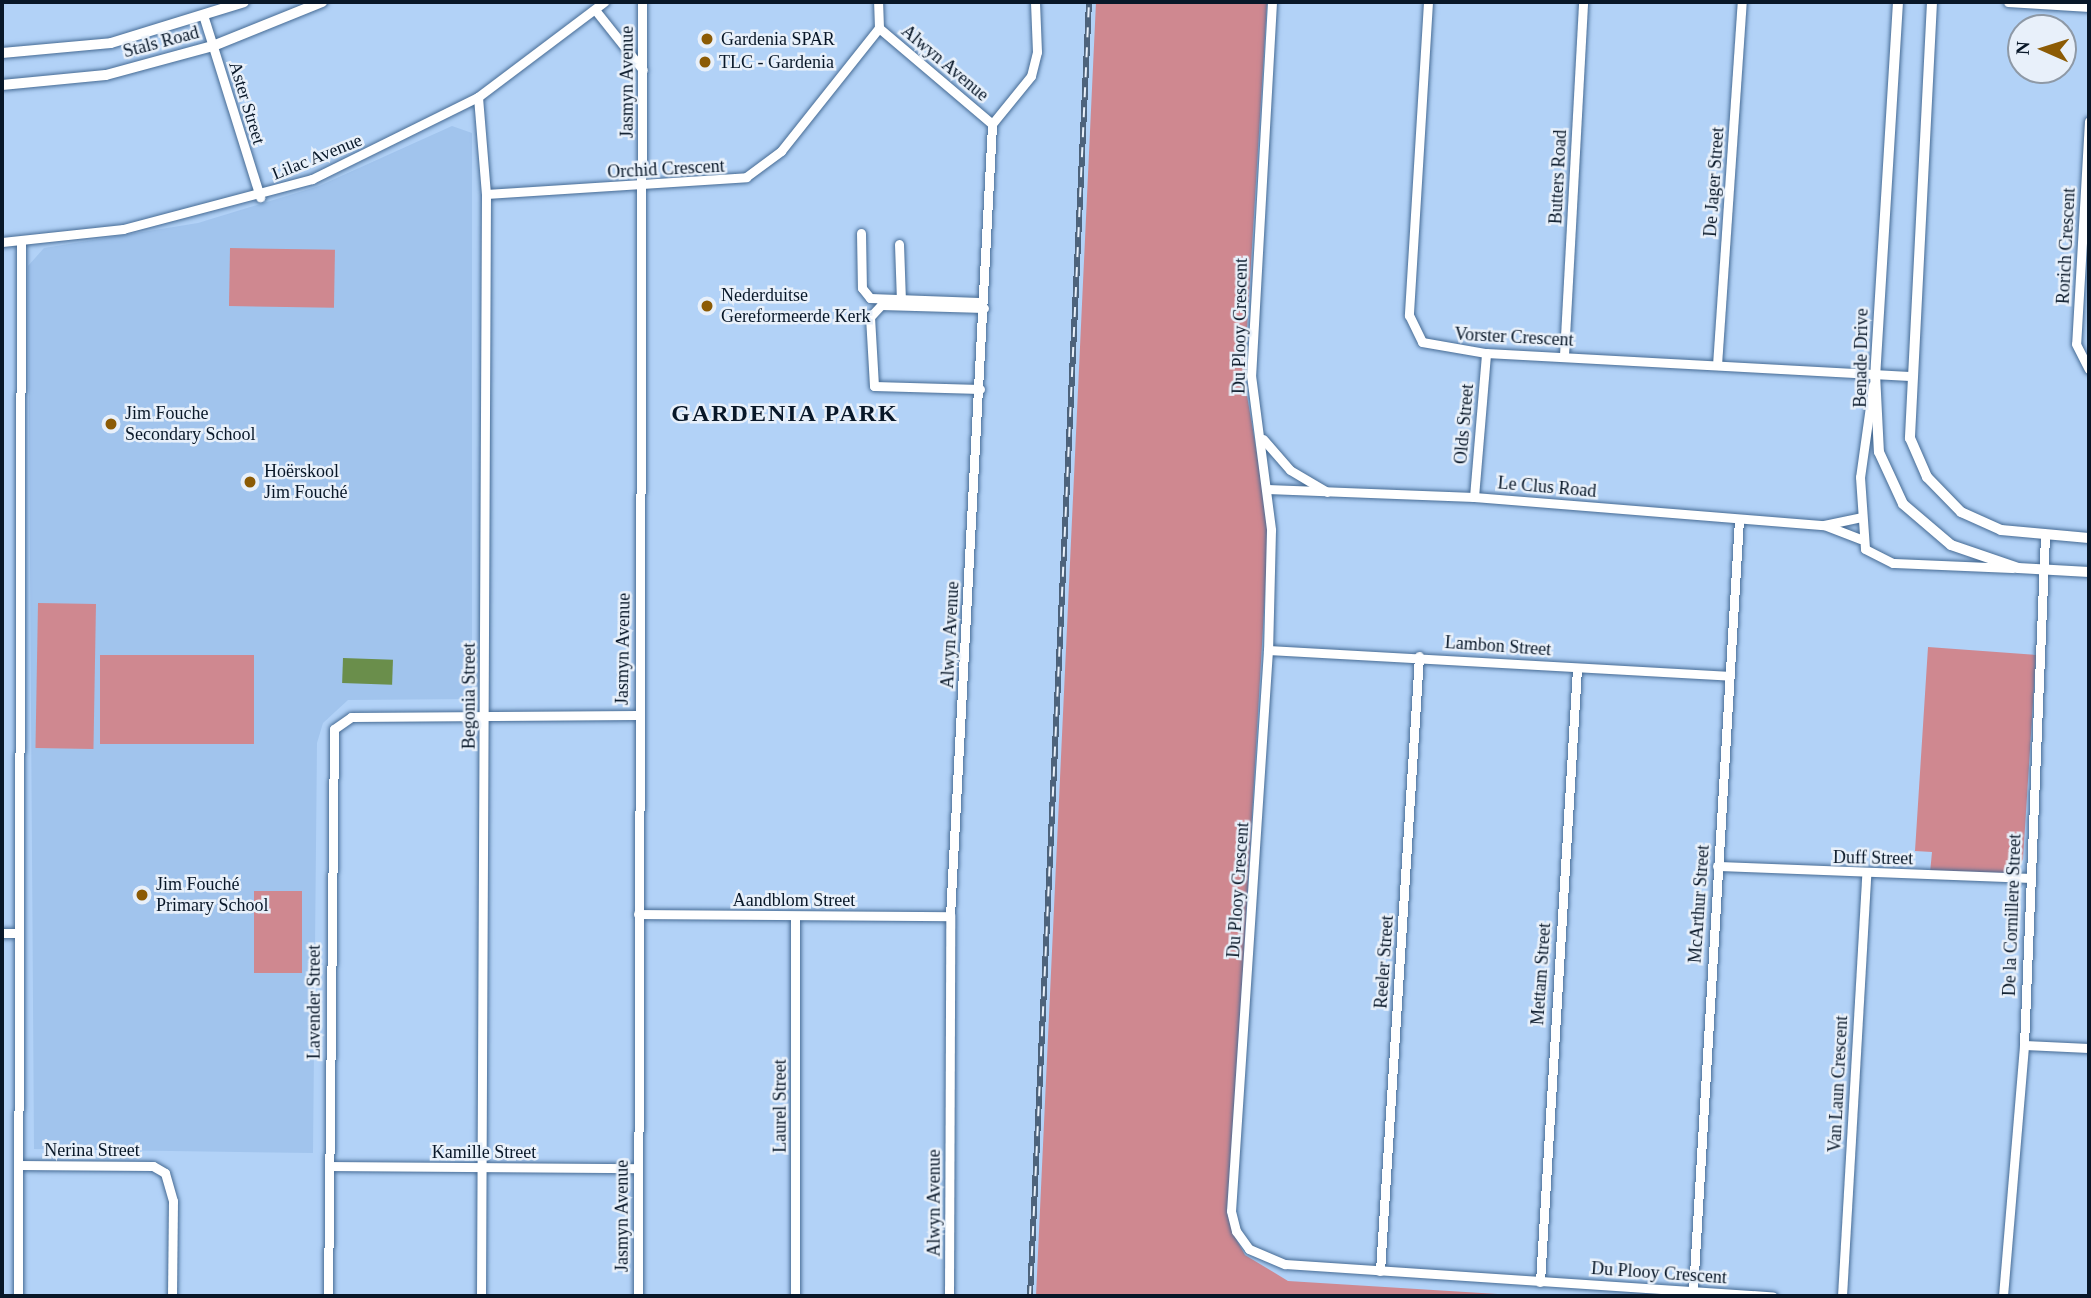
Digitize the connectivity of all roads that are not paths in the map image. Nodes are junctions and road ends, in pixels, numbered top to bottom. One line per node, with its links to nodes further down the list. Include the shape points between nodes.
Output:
1 (244, 2): 16 (street, Stals Road)
2 (322, 2): 18 (street, Stals Road)
3 (604, 2): 15 (street, Lilac Avenue)
4 (642, 2): 20 (street, Jasmyn Avenue)
5 (878, 2): 17 (street)
6 (1035, 2): 24 (street, via 1031,76)
7 (1272, 2): 41 (street, Du Plooy Crescent, via 1251,375)
8 (1428, 2): 34 (street, Vorster Crescent, via 1410,325 1431,346)
9 (1583, 2): 35 (street, Butters Road)
10 (1742, 2): 36 (street, De Jager Street)
11 (1898, 2): 38 (street, Benade Drive)
12 (1932, 2): 39 (street)
13 (2008, 2): 14 (street)
14 (2089, 7)
15 (596, 11): 20 (street); 22 (street, Lilac Avenue)
16 (204, 18): 18 (street, Aster Street); 19 (street, Stals Road, via 111,43)
17 (879, 28): 24 (street, Alwyn Avenue); 25 (street, Orchid Crescent, via 758,171 729,183)
18 (213, 46): 21 (street, Stals Road, via 106,75); 27 (street, Aster Street)
19 (2, 53)
20 (643, 70): 25 (street, Jasmyn Avenue)
21 (2, 85)
22 (478, 97): 26 (street, Begonia Street); 27 (street, Lilac Avenue, via 364,156)
23 (2089, 121): 37 (street, Rorich Crescent, via 2077,344)
24 (992, 124): 33 (street, Alwyn Avenue)
25 (643, 186): 26 (street, Orchid Crescent); 58 (street, Jasmyn Avenue)
26 (486, 194): 59 (street, Begonia Street)
27 (260, 197): 29 (street, Lilac Avenue, via 123,229)
28 (861, 233): 32 (street, via 865,295)
29 (20, 241): 30 (street, Lilac Avenue); 67 (street)
30 (2, 242)
31 (899, 244): 32 (street)
32 (901, 300): 33 (street)
33 (984, 305): 40 (street, Alwyn Avenue); 40 (street, via 881,305 870,317 874,386)
34 (1486, 353): 35 (street, Vorster Crescent); 44 (street, Olds Street)
35 (1564, 355): 36 (street, Vorster Crescent)
36 (1717, 365): 38 (street, Vorster Crescent)
37 (2089, 369)
38 (1875, 374): 39 (street, Vorster Crescent); 45 (street, via 1862,446); 51 (street, Benade Drive, via 1879,453 1903,504 1951,545)
39 (1909, 376): 48 (street, via 1910,438 1941,495 1978,522)
40 (980, 389): 65 (street, Alwyn Avenue)
41 (1262, 438): 42 (street, Du Plooy Crescent); 43 (street, via 1290,470)
42 (1267, 489): 43 (street, Le Clus Road); 54 (street, Du Plooy Crescent)
43 (1328, 493): 44 (street, Le Clus Road)
44 (1474, 497): 46 (street, Le Clus Road)
45 (1861, 517): 47 (street, Le Clus Road); 50 (street)
46 (1740, 519): 47 (street, Le Clus Road); 57 (street, McArthur Street)
47 (1825, 525): 50 (street, Le Clus Road)
48 (2045, 535): 49 (street); 52 (street, De la Cornillere Street)
49 (2089, 538)
50 (1860, 540): 51 (street, Le Clus Road, via 1873,555 1893,563)
51 (2018, 568): 52 (street, Benade Drive)
52 (2044, 569): 53 (street, Benade Drive); 62 (street, De la Cornillere Street)
53 (2089, 572)
54 (1268, 650): 55 (street, Lambon Street); 74 (street, Du Plooy Crescent, via 1231,1211 1241,1241 1268,1261)
55 (1419, 656): 56 (street, Lambon Street); 74 (street, Reeler Street)
56 (1577, 668): 57 (street, Lambon Street); 75 (street, Mettam Street)
57 (1726, 676): 60 (street, McArthur Street)
58 (638, 715): 59 (street); 63 (street, Jasmyn Avenue)
59 (485, 716): 71 (street, Lavender Street, via 351,717 334,729 330,749); 72 (street, Begonia Street)
60 (1717, 866): 61 (street, Duff Street); 76 (street, McArthur Street)
61 (1866, 874): 62 (street, Duff Street); 85 (street, Van Laun Crescent)
62 (2027, 878): 68 (street, De la Cornillere Street)
63 (638, 914): 64 (street, Aandblom Street); 73 (street, Jasmyn Avenue)
64 (795, 916): 65 (street, Aandblom Street); 82 (street, Laurel Street)
65 (950, 916): 83 (street, Alwyn Avenue)
66 (2, 933): 67 (street)
67 (19, 933): 70 (street)
68 (2024, 1045): 69 (street); 86 (street, De la Cornillere Street)
69 (2089, 1048)
70 (18, 1165): 77 (street); 78 (street, Nerina Street, via 153,1166 165,1173 173,1201)
71 (330, 1166): 72 (street, Kamille Street); 79 (street, Lavender Street)
72 (481, 1168): 73 (street, Kamille Street); 80 (street, Begonia Street)
73 (638, 1168): 81 (street, Jasmyn Avenue)
74 (1380, 1271): 75 (street, Du Plooy Crescent)
75 (1540, 1282): 76 (street, Du Plooy Crescent)
76 (1693, 1291): 84 (street, Du Plooy Crescent)
77 (18, 1296)
78 (173, 1296)
79 (328, 1296)
80 (481, 1296)
81 (638, 1296)
82 (795, 1296)
83 (950, 1296)
84 (1773, 1296)
85 (1842, 1296)
86 (2003, 1296)

